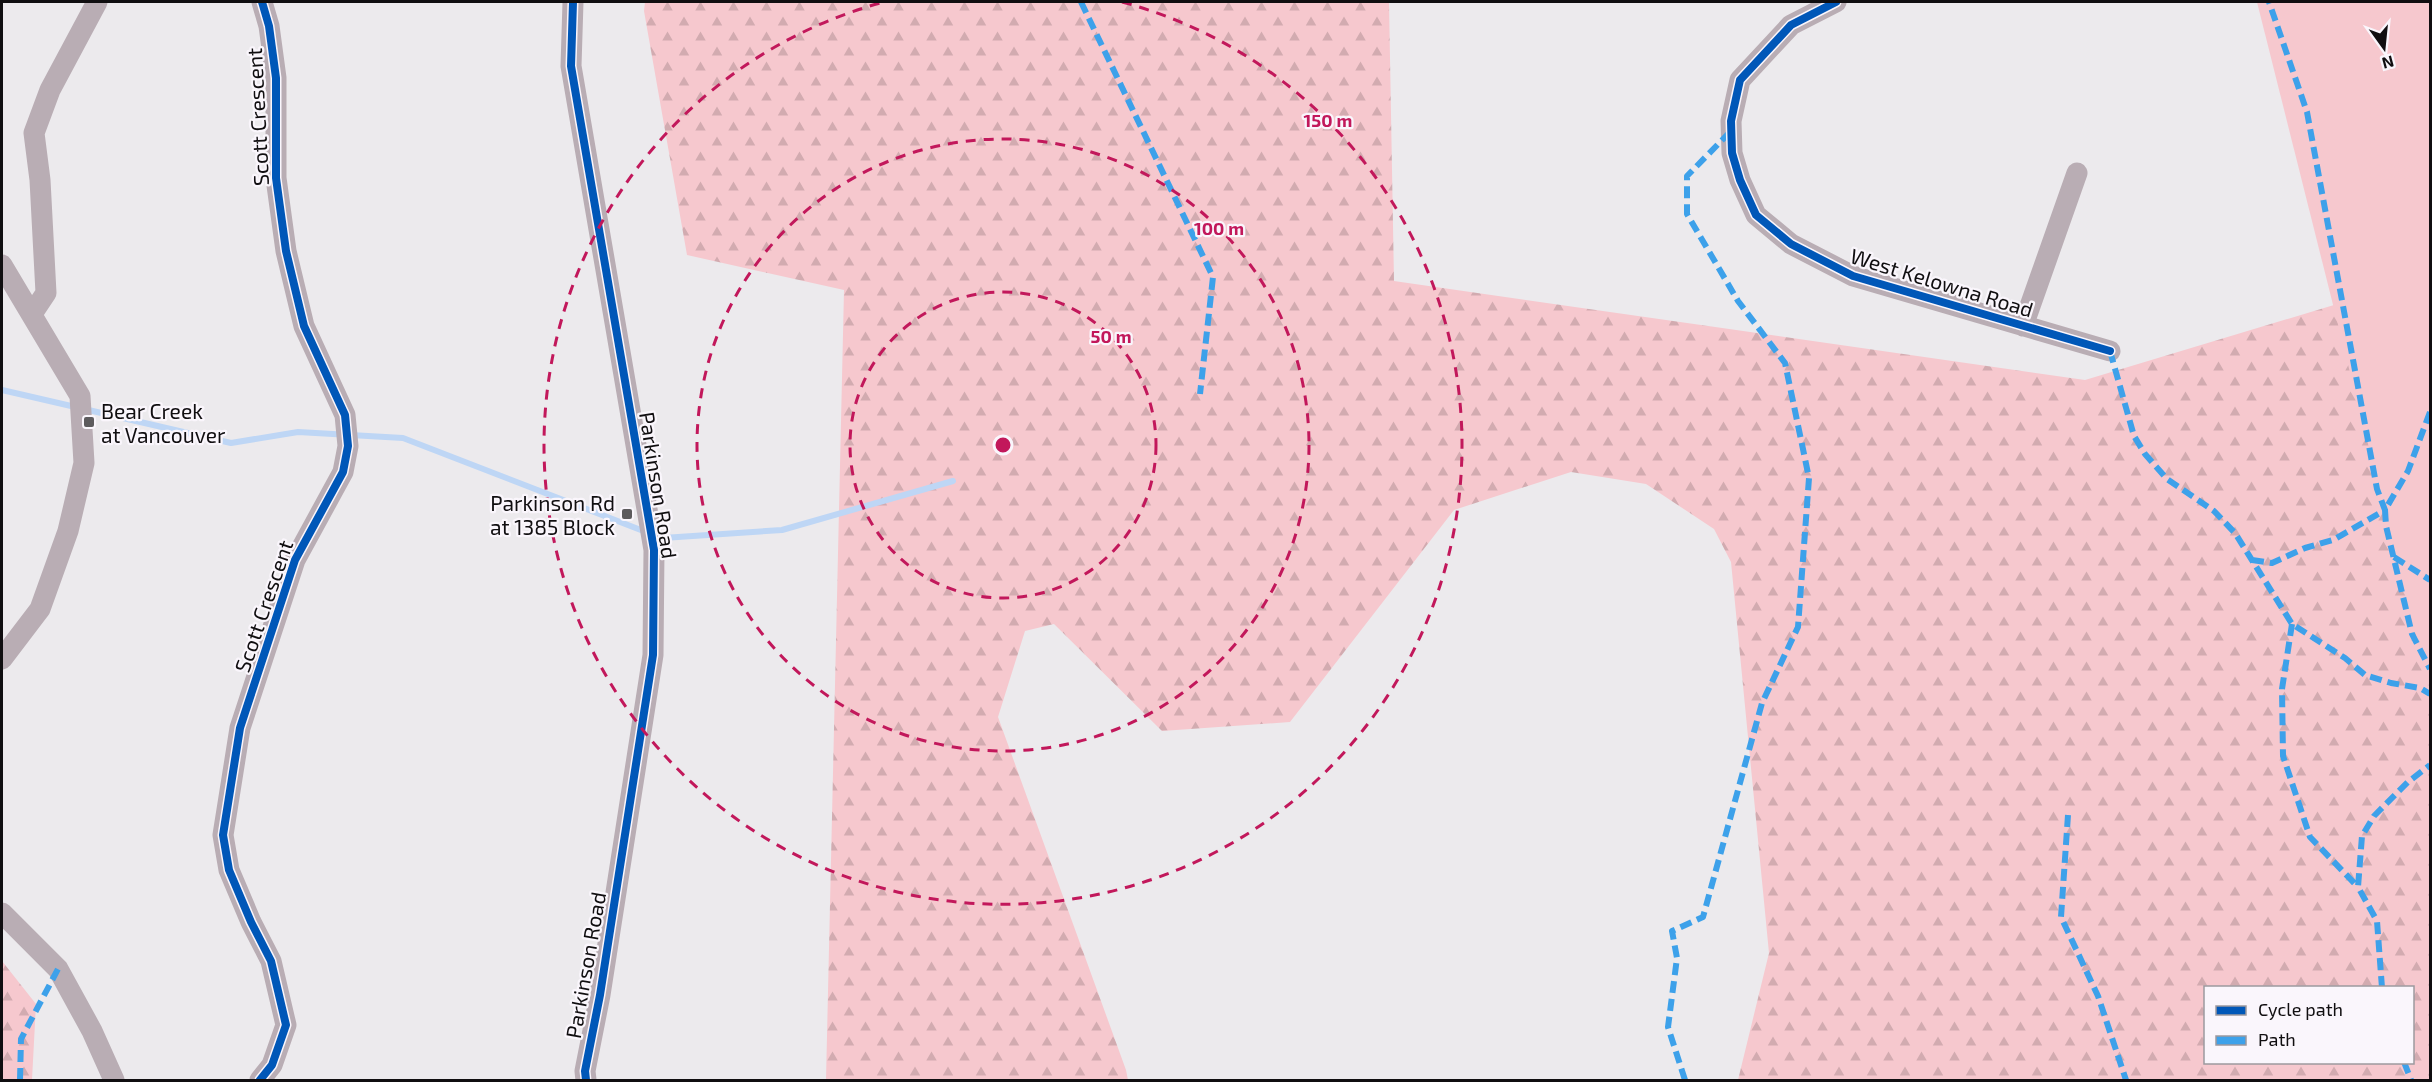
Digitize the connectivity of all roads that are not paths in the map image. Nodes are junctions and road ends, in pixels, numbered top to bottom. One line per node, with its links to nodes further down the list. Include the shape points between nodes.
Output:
1 (97, 2): 7 (street, via 50,90 34,133 46,293)
2 (262, 2): 13 (street, Scott Crescent, via 270,26 276,78 276,178 286,250 304,326 345,415 348,446 343,472 295,560 244,717 223,835 229,870 271,961 286,1025 272,1065)
3 (573, 2): 14 (street, Parkinson Road, via 571,66 654,550 653,654)
4 (1836, 2): 8 (street, West Kelowna Road, via 1791,25 1740,80 1731,122 1732,153 1756,214 1791,244 1853,276)
5 (2077, 173): 8 (street)
6 (2, 265): 7 (street)
7 (32, 314): 10 (street, via 80,396 84,463 68,531 40,609)
8 (2023, 326): 9 (street, West Kelowna Road)
9 (2110, 351)
10 (2, 659)
11 (2, 913): 12 (street, via 58,969)
12 (114, 1080)
13 (260, 1080)
14 (586, 1080)

